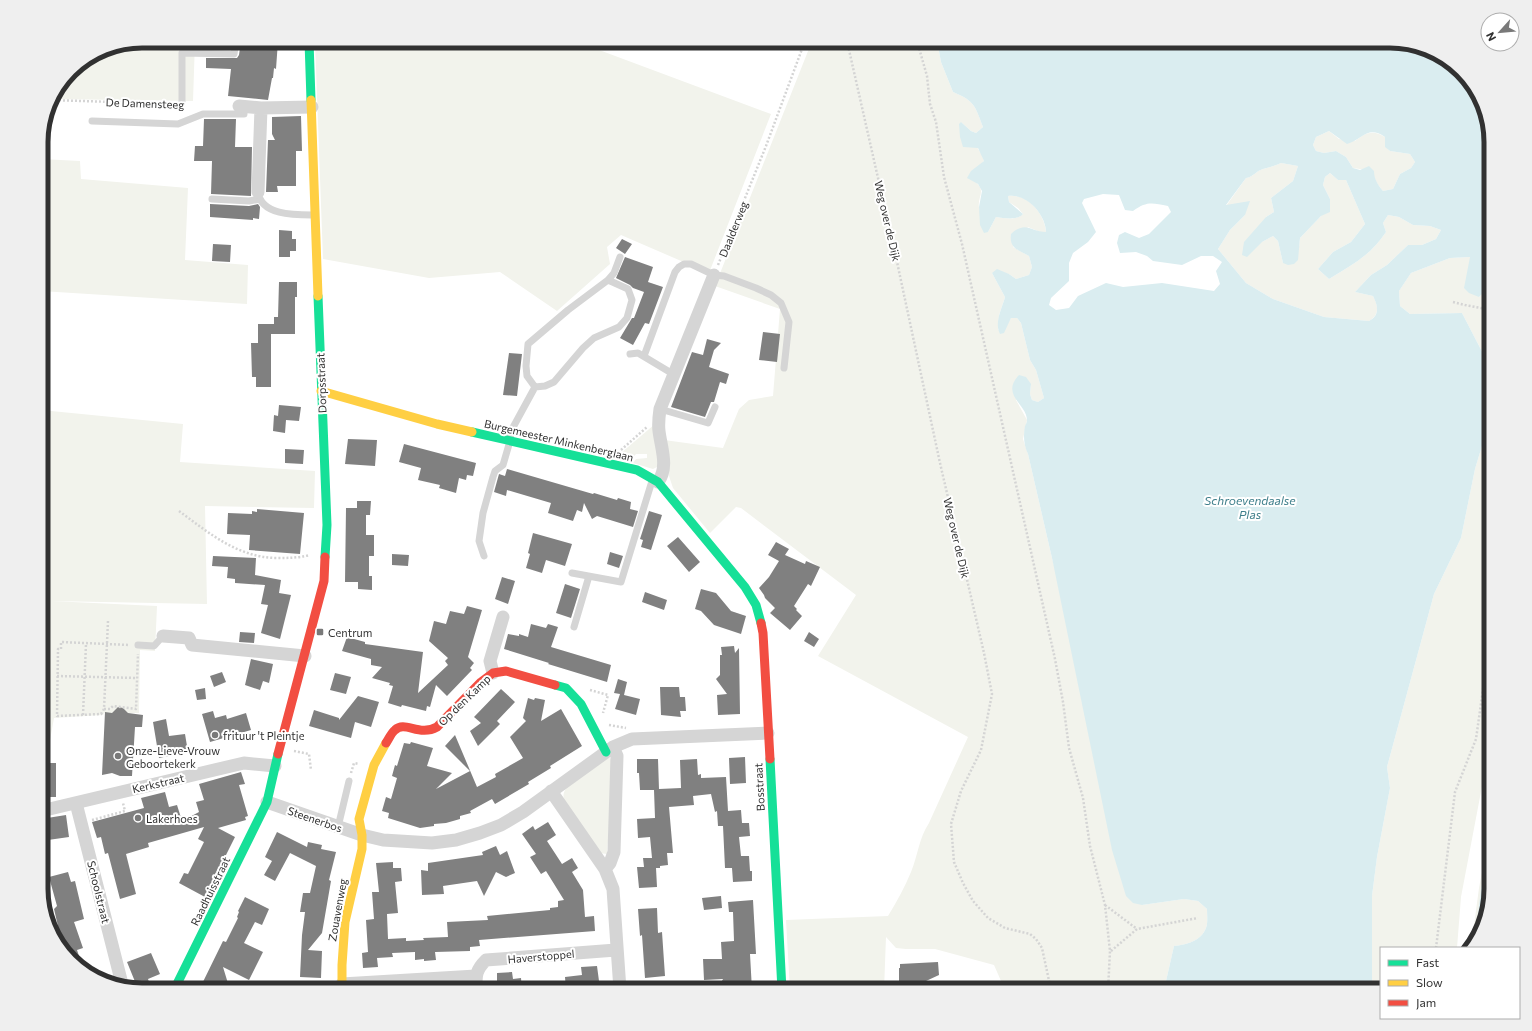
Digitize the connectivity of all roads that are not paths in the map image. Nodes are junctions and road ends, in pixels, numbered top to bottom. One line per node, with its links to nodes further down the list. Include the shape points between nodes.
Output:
1 (235, 48): 3 (lane, via 234,54 182,53)
2 (309, 48): 5 (street, Dorpsstraat)
3 (182, 104)
4 (241, 106): 6 (street); 7 (lane, via 244,114 203,114 178,124)
5 (312, 107): 6 (street); 10 (street, Dorpsstraat)
6 (261, 108): 8 (street)
7 (92, 121)
8 (259, 196): 9 (lane, via 249,201); 10 (lane, via 267,207 280,212)
9 (212, 199)
10 (315, 216): 19 (street, Dorpsstraat)
11 (620, 257): 13 (lane, via 614,273)
12 (714, 275): 15 (lane, via 691,264 679,267); 16 (lane, via 724,276 756,288 781,303 789,322); 17 (street)
13 (608, 280): 18 (lane, via 528,344 527,376); 18 (lane, via 628,289 632,300 627,318 619,328 594,338 554,382)
14 (630, 354): 15 (lane, via 638,353)
15 (644, 356): 17 (lane)
16 (784, 368)
17 (673, 374): 21 (street)
18 (535, 387): 22 (lane, via 511,431)
19 (321, 391): 22 (street, Burgemeester Minkenberglaan, via 437,424); 32 (street, Dorpsstraat, via 327,525 324,581)
20 (715, 407): 21 (lane, via 708,423)
21 (660, 413): 23 (street, via 663,476)
22 (510, 441): 23 (street, Burgemeester Minkenberglaan, via 638,470); 24 (lane, via 503,465 495,471 484,513 478,540)
23 (655, 480): 26 (lane, via 621,582); 27 (street, Burgemeester Minkenberglaan)
24 (484, 556)
25 (572, 573): 26 (lane)
26 (589, 576): 29 (lane)
27 (745, 587): 34 (street, Bosstraat, via 756,604 763,633)
28 (504, 617): 33 (street, Op den Kamp, via 490,661)
29 (574, 627)
30 (163, 636): 31 (lane, via 154,646); 32 (street, via 189,638 192,645)
31 (138, 645)
32 (304, 656): 36 (street, Dorpsstraat)
33 (492, 673): 35 (street, Op den Kamp, via 506,671 566,688 581,704); 43 (street, Op den Kamp, via 430,731 404,726 392,731 374,765 359,819)
34 (768, 733): 35 (street, via 632,739); 53 (street, Bosstraat)
35 (610, 749): 38 (street); 44 (street, via 617,756 614,852)
36 (275, 766): 39 (street, Dorpsstraat); 40 (street, Kerkstraat, via 244,763)
37 (349, 781): 42 (lane)
38 (551, 791): 43 (street, via 500,825 456,840 410,843); 44 (street)
39 (268, 802): 42 (street, Steenerbos); 48 (street, Raadhuisstraat)
40 (76, 803): 41 (street, Kerkstraat); 47 (street, Schoolstraat)
41 (48, 810)
42 (338, 827): 43 (street, Steenerbos)
43 (362, 835): 49 (street, Zouavenweg, via 362,849 346,922)
44 (605, 869): 45 (street, via 613,889)
45 (616, 950): 46 (street, Haverstoppel, via 486,960 478,968); 52 (street)
46 (476, 976): 50 (street); 51 (street)
47 (121, 980)
48 (178, 983)
49 (342, 983)
50 (391, 983)
51 (476, 983)
52 (619, 983)
53 (782, 983)

